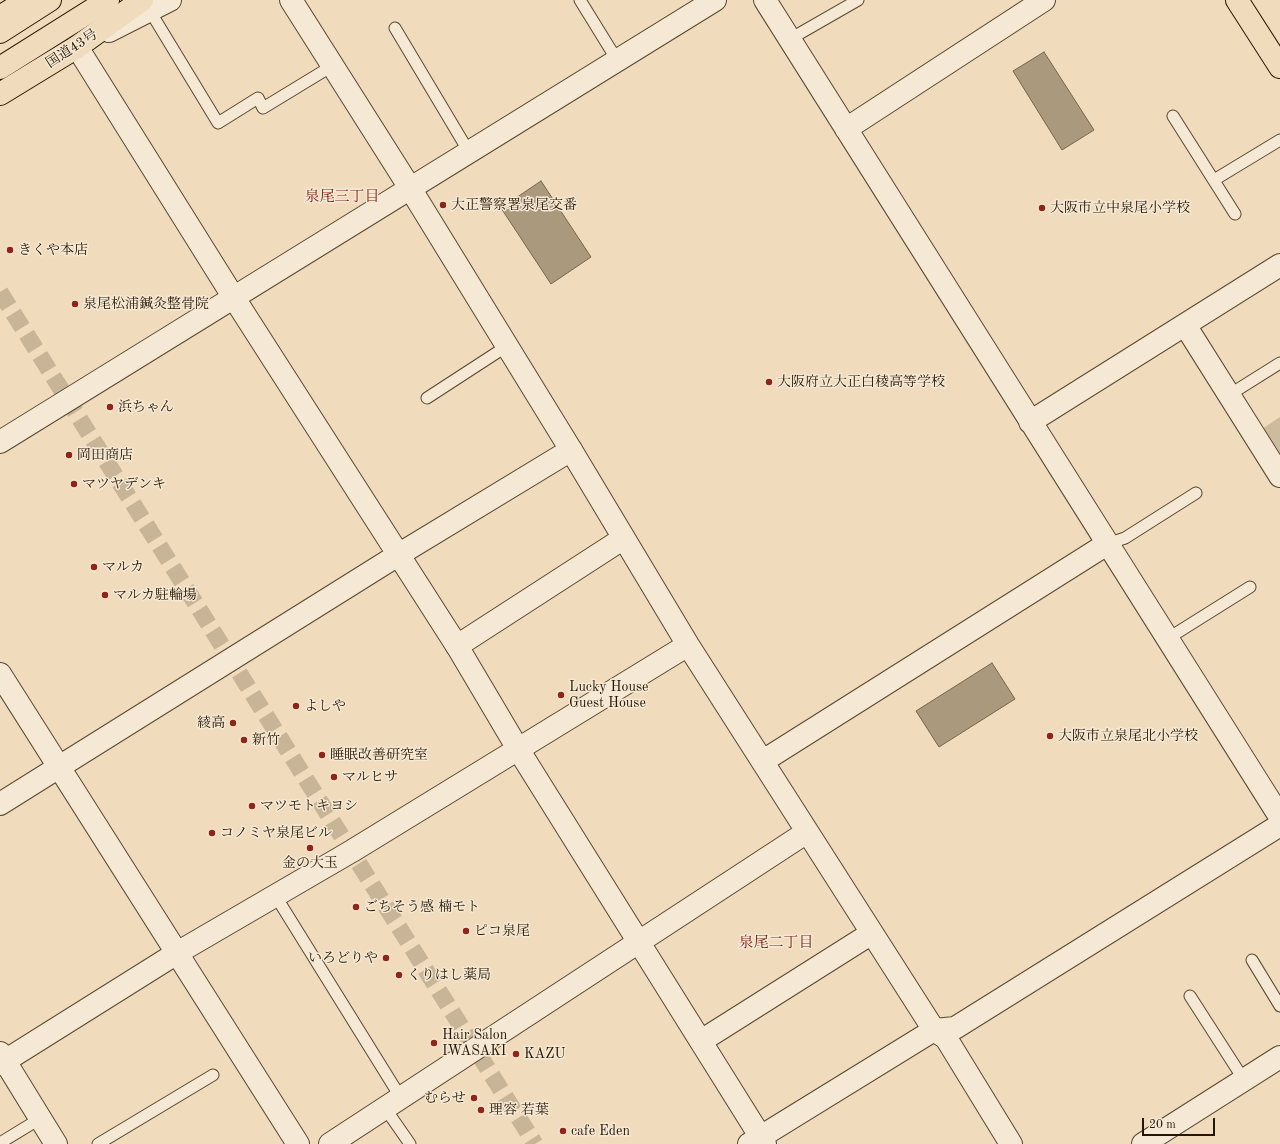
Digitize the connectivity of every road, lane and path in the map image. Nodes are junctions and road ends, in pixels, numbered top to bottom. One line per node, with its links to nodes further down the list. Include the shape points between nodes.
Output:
1 (27, 0): 13 (main road)
2 (50, 0): 15 (main road)
3 (108, 0): 21 (main road)
4 (170, 0): 12 (street)
5 (291, 0): 19 (street)
6 (580, 0): 18 (lane)
7 (715, 0): 18 (street)
8 (765, 0): 16 (street)
9 (858, 0): 16 (lane)
10 (1044, 0): 24 (street)
11 (1237, 0): 20 (main road)
12 (146, 5): 17 (main road, 国道43号); 19 (lane, via 218,123 258,98 263,108)
13 (0, 17)
14 (395, 28): 26 (lane)
15 (0, 32)
16 (790, 39): 24 (street)
17 (77, 47): 22 (main road, 国道43号); 31 (street)
18 (617, 60): 26 (street)
19 (332, 66): 28 (street)
20 (1280, 67)
21 (0, 68)
22 (0, 94)
23 (1173, 116): 27 (lane)
24 (846, 129): 37 (street)
25 (1280, 140): 27 (lane)
26 (469, 152): 28 (street)
27 (1214, 180): 29 (lane)
28 (410, 188): 31 (street); 33 (street)
29 (1235, 214)
30 (1280, 264): 32 (street)
31 (234, 298): 38 (street); 44 (street)
32 (1185, 325): 35 (street); 37 (street)
33 (507, 346): 36 (lane); 39 (street)
34 (1280, 363): 35 (lane)
35 (1229, 395): 40 (street)
36 (427, 398)
37 (1030, 422): 43 (street)
38 (0, 442)
39 (570, 450): 42 (street); 44 (street)
40 (1280, 476)
41 (1196, 493): 43 (lane, via 1125,538)
42 (624, 538): 47 (street); 48 (street)
43 (1107, 544): 46 (street); 51 (street)
44 (398, 556): 48 (street); 52 (street)
45 (1250, 587): 46 (lane)
46 (1167, 639): 54 (street)
47 (688, 645): 50 (street); 51 (street)
48 (457, 646): 50 (street)
49 (3, 684): 52 (street)
50 (518, 749): 57 (street, via 352,852); 59 (street)
51 (763, 760): 56 (street)
52 (59, 767): 53 (street); 60 (street)
53 (0, 804)
54 (1280, 817)
55 (1280, 825): 64 (street, via 955,1028)
56 (807, 832): 58 (street); 59 (street)
57 (275, 895): 60 (street); 70 (lane)
58 (872, 933): 64 (street); 65 (street)
59 (639, 942): 65 (street); 70 (street)
60 (177, 953): 67 (street); 76 (street)
61 (1252, 960): 63 (lane)
62 (1190, 996): 69 (lane)
63 (1280, 1006)
64 (934, 1030): 72 (street); 79 (street, via 946,1038)
65 (701, 1041): 72 (street)
66 (1280, 1057): 69 (street)
67 (2, 1059): 71 (street)
68 (213, 1075): 75 (lane)
69 (1244, 1080): 80 (street)
70 (393, 1103): 77 (street); 78 (lane)
71 (41, 1118): 73 (lane); 74 (street)
72 (758, 1142)
73 (0, 1143)
74 (56, 1144)
75 (98, 1144)
76 (298, 1144)
77 (330, 1144)
78 (410, 1144)
79 (1011, 1144)
80 (1143, 1144)

